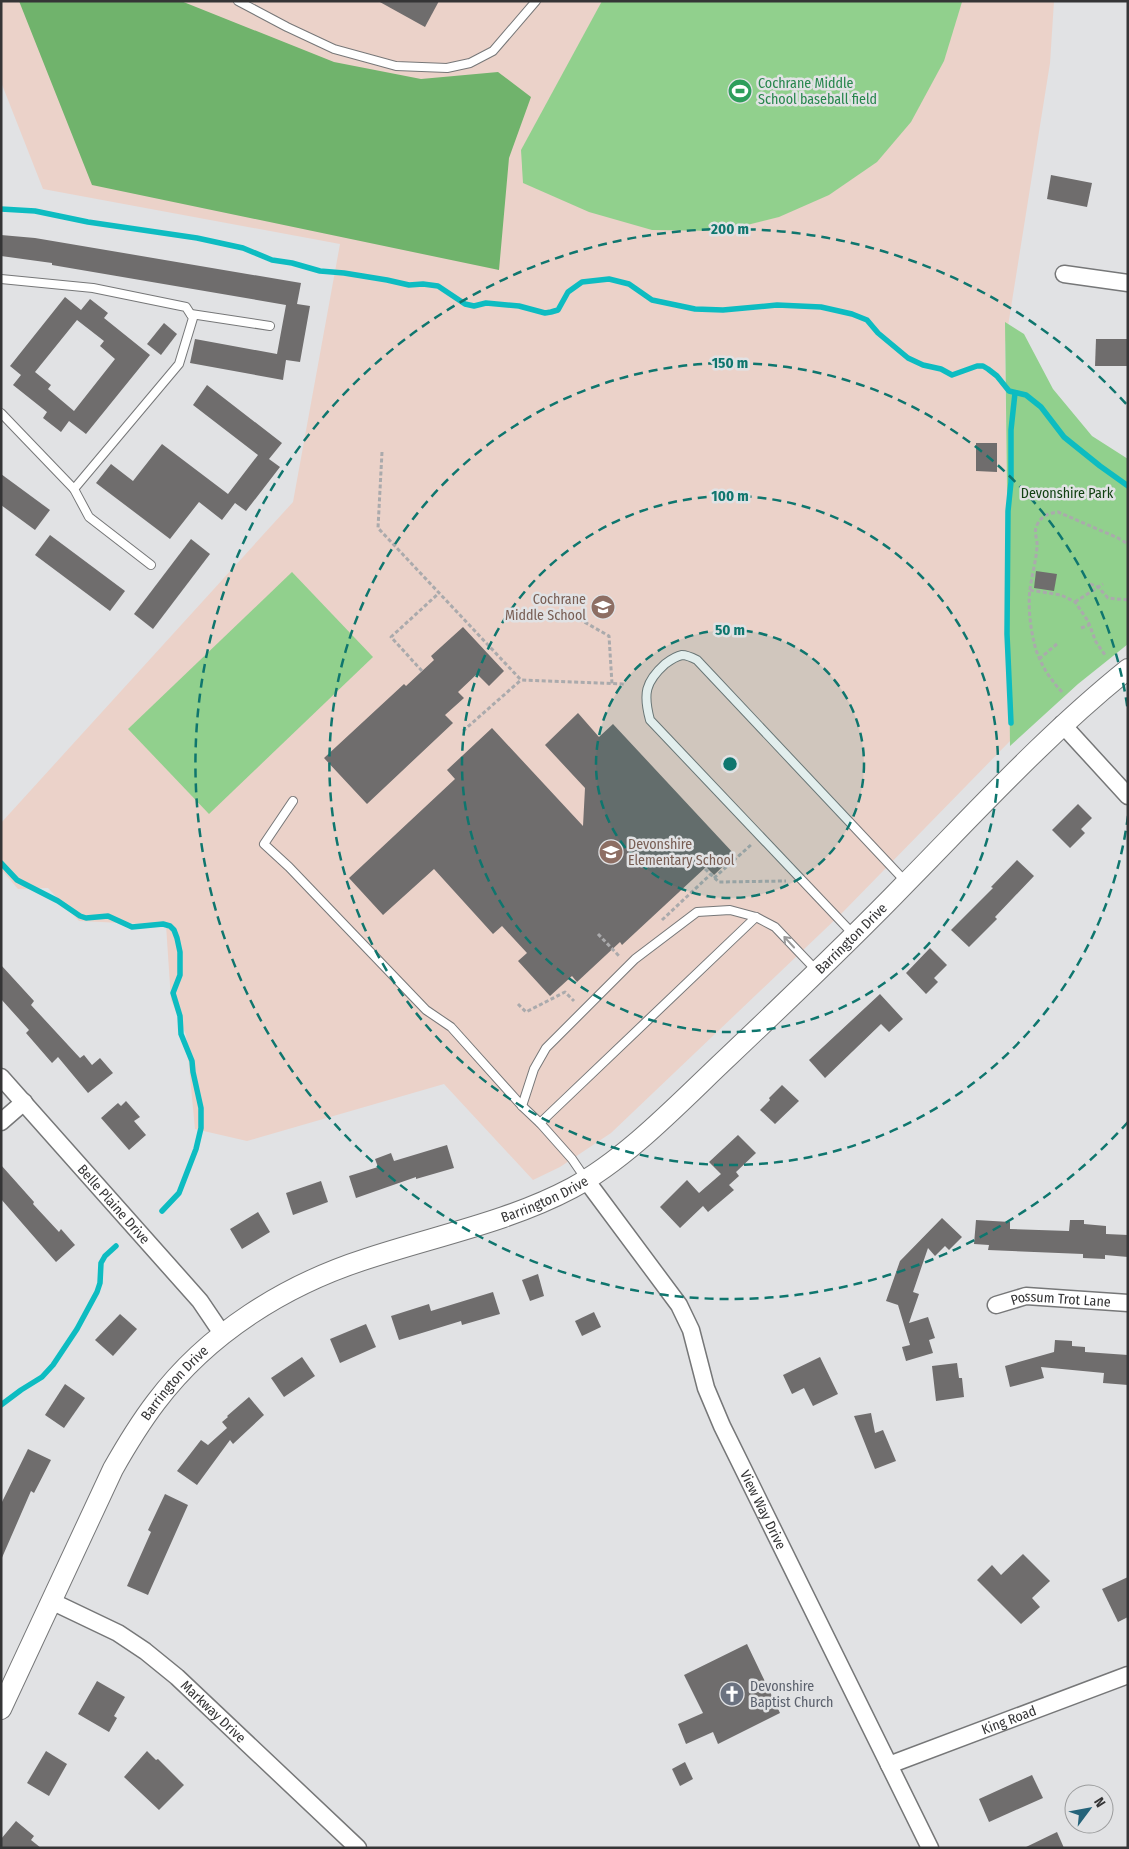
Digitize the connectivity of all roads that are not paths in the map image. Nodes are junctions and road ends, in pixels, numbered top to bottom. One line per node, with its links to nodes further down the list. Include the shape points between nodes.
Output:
1 (238, 1): 2 (lane, via 334,49 396,66 447,68 470,63 493,51)
2 (536, 1)
3 (1064, 274): 5 (street)
4 (1, 279): 6 (lane, via 93,288 186,308)
5 (1128, 283)
6 (190, 314): 7 (lane); 9 (lane, via 193,318 179,364)
7 (270, 326)
8 (1, 413): 9 (lane)
9 (74, 489): 10 (lane, via 90,517)
10 (151, 565)
11 (1128, 669): 12 (street, Barrington Drive)
12 (1062, 724): 13 (street); 15 (street, Barrington Drive)
13 (1128, 796)
14 (293, 801): 21 (lane, via 264,844 426,1010 452,1027)
15 (907, 882): 17 (street, Barrington Drive); 17 (lane, via 697,660 682,656 668,661 655,673 647,688 645,702 650,720)
16 (756, 917): 18 (lane, one-way to 16, via 775,927); 21 (lane, via 730,910 697,912 635,959 546,1048 534,1069); 23 (lane)
17 (854, 936): 18 (street, Barrington Drive)
18 (818, 972): 24 (street, Barrington Drive, via 660,1121 619,1157)
19 (1, 1077): 20 (street, Belle Plaine Drive)
20 (24, 1102): 22 (street); 27 (street, Belle Plaine Drive, via 200,1301)
21 (522, 1106): 23 (lane)
22 (1, 1122)
23 (540, 1123): 24 (lane)
24 (586, 1180): 27 (street, Barrington Drive, via 487,1223 364,1259 315,1278 258,1309); 31 (street, View Way Drive, via 679,1305 691,1330 706,1388 722,1426)
25 (1128, 1303): 26 (street, Possum Trot Lane, via 1026,1296)
26 (996, 1305)
27 (223, 1335): 28 (street, Barrington Drive, via 176,1379 133,1435 113,1469)
28 (51, 1601): 30 (street, Barrington Drive); 32 (street, Markway Drive, via 118,1633 146,1651)
29 (1128, 1675): 31 (street, King Road)
30 (1, 1709)
31 (889, 1765): 33 (street, View Way Drive)
32 (358, 1848)
33 (930, 1848)

